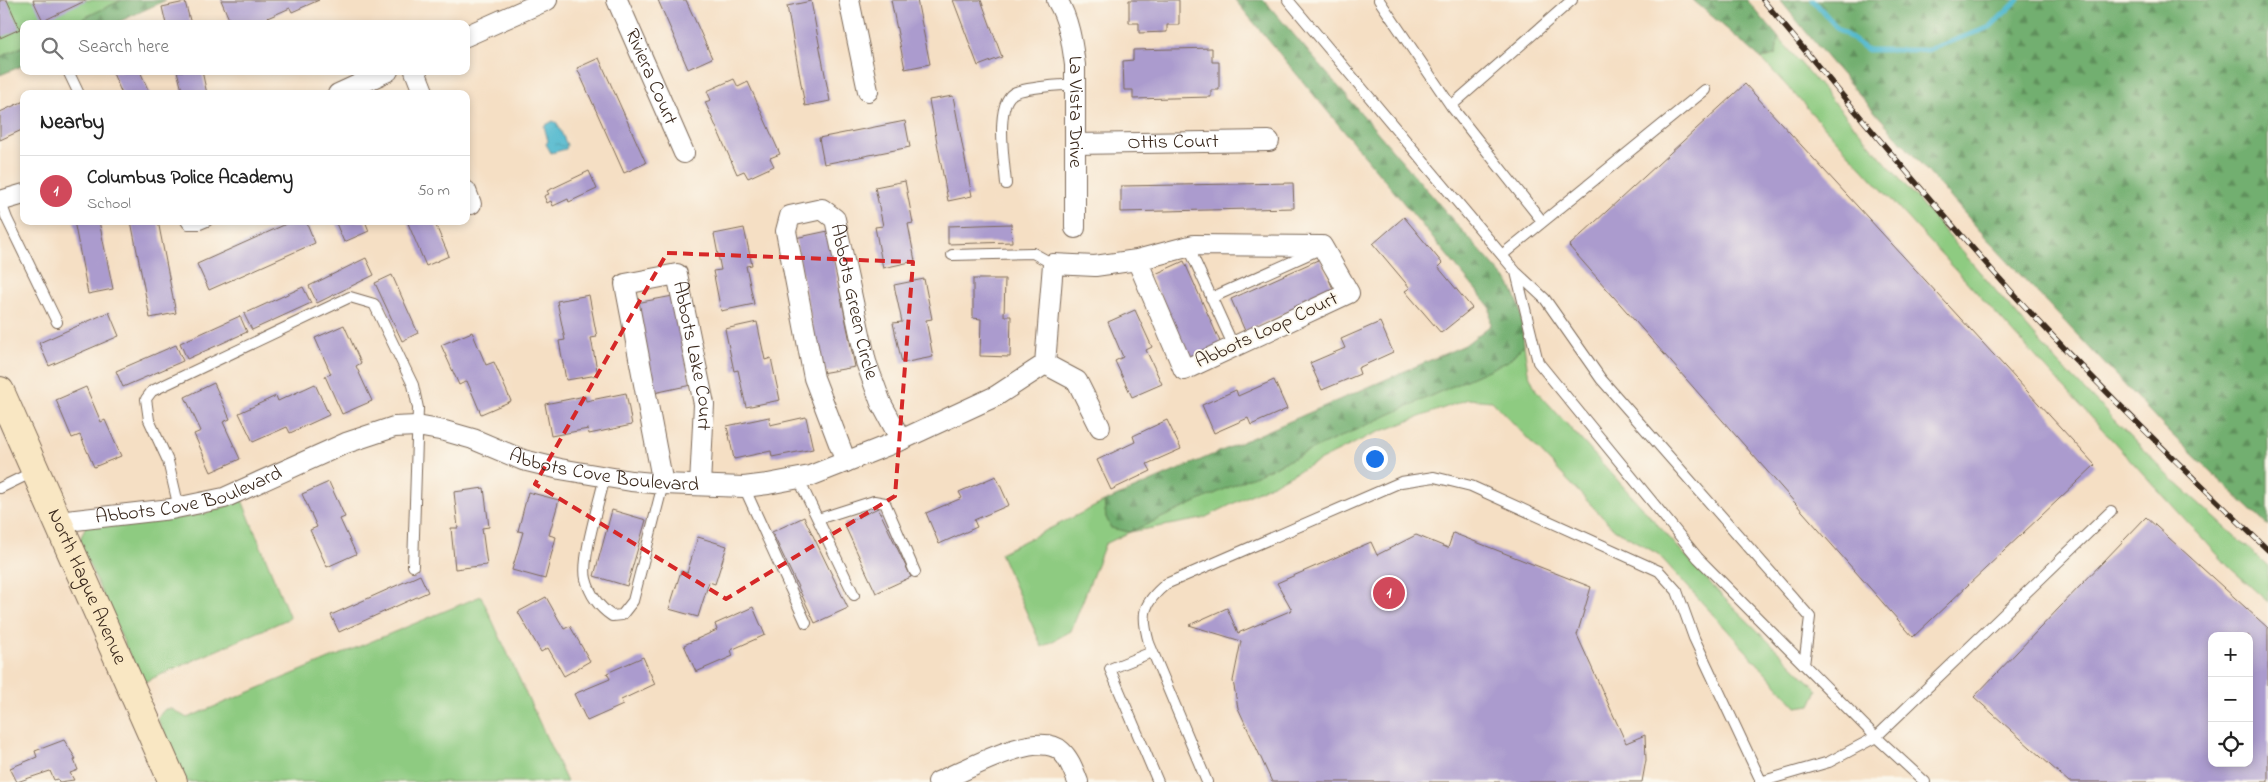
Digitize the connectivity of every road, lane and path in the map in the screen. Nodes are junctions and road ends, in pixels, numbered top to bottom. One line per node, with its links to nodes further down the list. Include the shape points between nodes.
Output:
1 (547, 0): 8 (street)
2 (617, 0): 21 (street, Riviera Court)
3 (849, 0): 17 (street)
4 (1288, 0): 30 (lane)
5 (1379, 0): 18 (lane)
6 (1572, 0): 18 (lane)
7 (1061, 2): 12 (street, La Vista Drive, via 1072,40)
8 (470, 34)
9 (70, 75): 13 (lane)
10 (379, 75): 14 (street)
11 (417, 75): 15 (street)
12 (1075, 84): 20 (street, La Vista Drive); 22 (lane, via 1015,92 1007,100 1001,124)
13 (77, 90)
14 (347, 90)
15 (422, 90)
16 (1705, 90): 25 (lane)
17 (868, 92)
18 (1451, 106): 25 (lane)
19 (1269, 141): 20 (street, Ottis Court)
20 (1076, 144): 26 (street, La Vista Drive)
21 (684, 153)
22 (1006, 184)
23 (20, 195): 24 (street)
24 (0, 200): 35 (lane)
25 (1542, 222): 30 (lane)
26 (1076, 228)
27 (1188, 246): 28 (street); 31 (street); 34 (lane)
28 (1323, 248): 34 (lane); 36 (street, Abbots Loop Court, via 1349,293)
29 (952, 255): 32 (lane, via 1033,253)
30 (1502, 255): 33 (lane)
31 (1137, 260): 32 (street, via 1095,266); 36 (street, Abbots Loop Court, via 1184,370)
32 (1053, 264): 37 (street)
33 (1516, 272): 59 (lane, via 1538,362 1698,558); 59 (lane, via 1545,299 1601,379 1810,617)
34 (1211, 298): 36 (lane)
35 (57, 322)
36 (1234, 348)
37 (1045, 364): 40 (street, via 1077,381); 41 (street, Abbots Cove Boulevard, via 996,396)
38 (0, 391): 43 (main road, North Hague Avenue)
39 (417, 426): 44 (street, Abbots Cove Boulevard, via 473,439 523,460); 50 (street, Abbots Cove Boulevard, via 394,427 346,443 224,498); 50 (lane, via 418,408 413,384 374,304 350,297 152,391 146,399 149,420 168,461); 54 (lane)
40 (1100, 427)
41 (901, 440): 42 (street, Abbots Cove Boulevard); 42 (street, Abbots Green Circle, via 881,403 866,362 835,219 822,209 790,216 786,231 814,378)
42 (846, 462): 45 (street, Abbots Cove Boulevard)
43 (35, 471): 49 (lane); 53 (main road, North Hague Avenue)
44 (605, 476): 46 (street, Abbots Cove Boulevard); 46 (lane, via 586,562 586,579 598,606 612,616 622,615 633,601)
45 (798, 478): 48 (street, Abbots Cove Boulevard); 52 (lane)
46 (663, 484): 47 (street, Abbots Cove Boulevard); 47 (street, Abbots Lake Court, via 625,284 677,274 704,404)
47 (700, 485): 48 (street, Abbots Cove Boulevard)
48 (744, 487): 57 (lane)
49 (0, 488)
50 (179, 508): 53 (street, Abbots Cove Boulevard)
51 (2112, 511): 60 (lane)
52 (818, 519): 55 (lane, via 874,501 885,503); 56 (lane)
53 (58, 522): 61 (main road, North Hague Avenue)
54 (413, 566)
55 (915, 572)
56 (854, 595)
57 (806, 623)
58 (1152, 652): 64 (lane, via 1110,669); 65 (lane); 66 (lane, via 1143,622 1149,598 1166,584 1401,482 1434,477 1471,486 1659,571 1677,591 1694,638)
59 (1804, 665): 60 (lane)
60 (1876, 737): 66 (lane, via 1829,762); 67 (lane)
61 (174, 782)
62 (938, 782): 63 (street, via 1034,743 1061,751)
63 (1078, 782)
64 (1158, 782)
65 (1207, 782)
66 (1760, 782)
67 (1925, 782)

